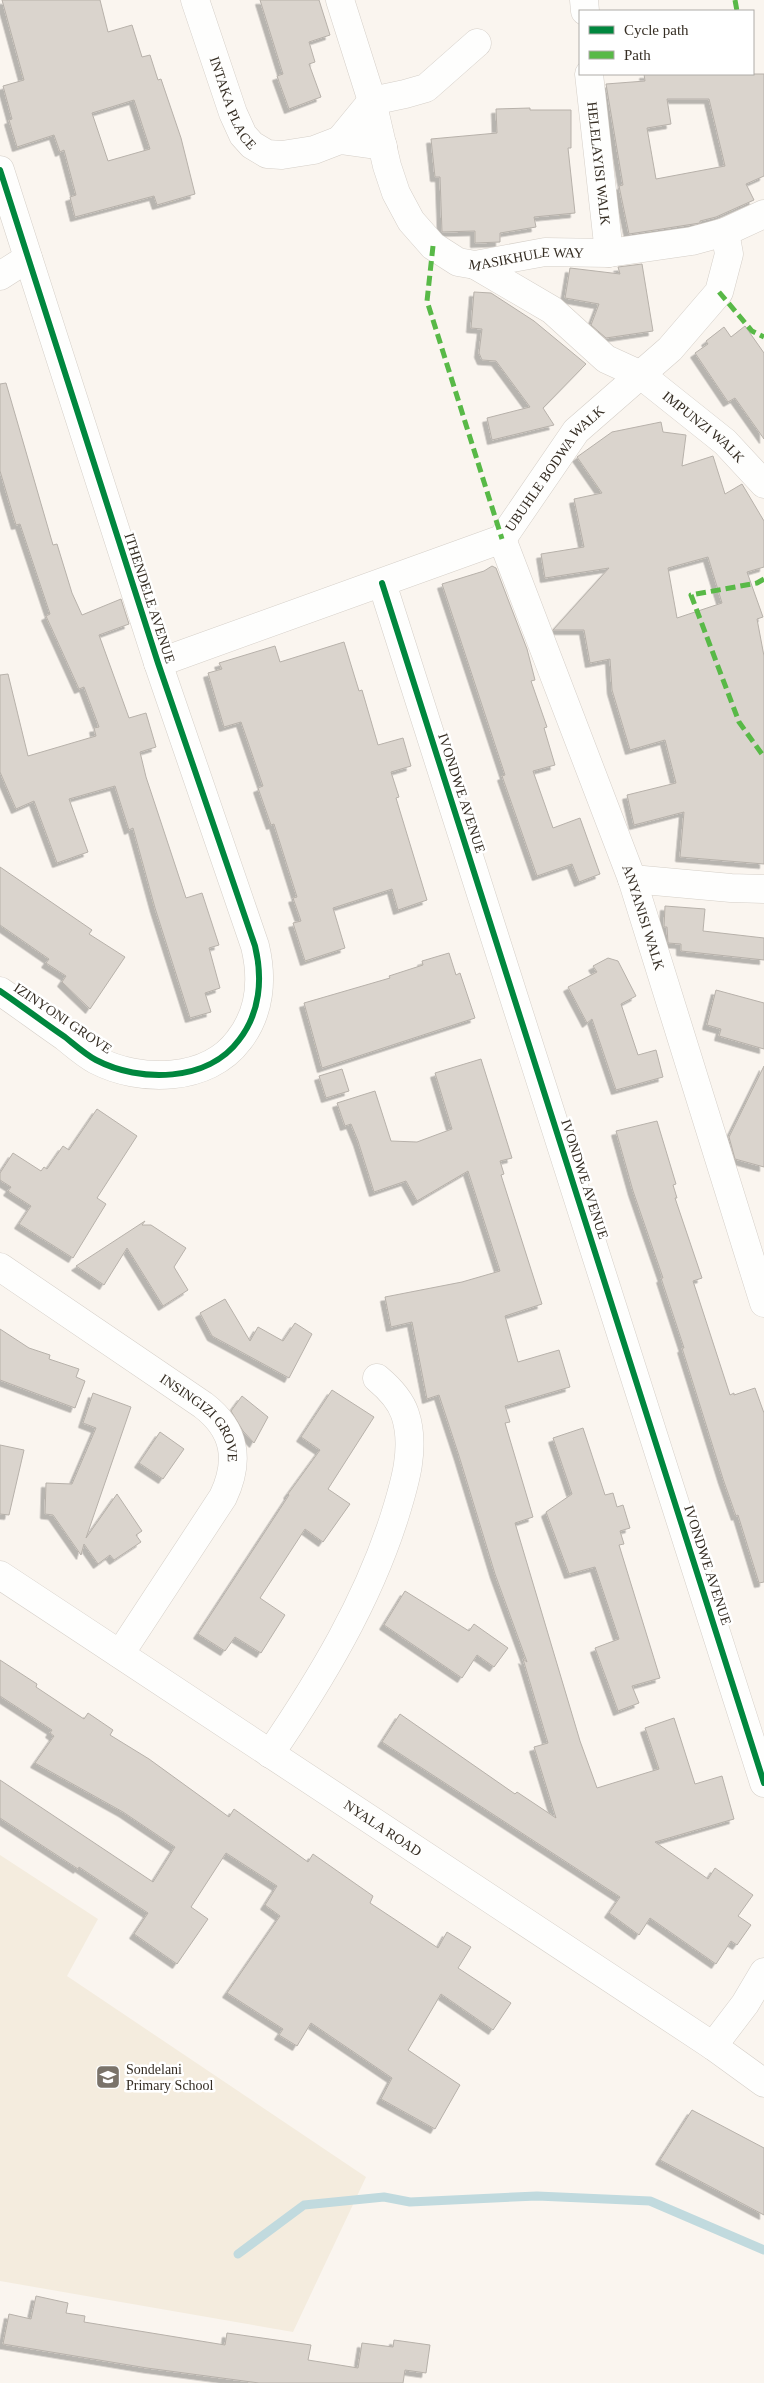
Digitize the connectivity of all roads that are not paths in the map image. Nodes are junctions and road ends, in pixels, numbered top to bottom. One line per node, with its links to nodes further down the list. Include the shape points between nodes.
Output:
1 (195, 0): 6 (street, INTAKA PLACE, via 233,112 252,145 267,154 282,155 314,150)
2 (340, 0): 5 (street, MASIKHULE WAY)
3 (478, 43): 5 (street, via 426,88)
4 (589, 75): 11 (street, HELELAYISI WALK)
5 (372, 101): 6 (street, INTAKA PLACE); 7 (street, MASIKHULE WAY)
6 (340, 140): 7 (street, INTAKA PLACE)
7 (383, 146): 13 (street, MASIKHULE WAY, via 396,193 411,222 432,246 458,262)
8 (0, 170): 12 (street, ITHENDELE AVENUE)
9 (764, 214): 10 (street, MASIKHULE WAY)
10 (725, 232): 11 (street, MASIKHULE WAY, via 692,241); 15 (street, UBUHLE BODWA WALK, via 729,254 720,292 670,349)
11 (610, 253): 13 (street, MASIKHULE WAY, via 545,252)
12 (28, 258): 14 (street); 19 (street, ITHENDELE AVENUE)
13 (475, 265): 15 (street, IMPUNZI WALK, via 552,310 606,359)
14 (0, 276)
15 (640, 376): 16 (street, IMPUNZI WALK, via 725,442); 17 (street, UBUHLE BODWA WALK, via 576,431)
16 (764, 484)
17 (502, 539): 18 (street, UBUHLE BODWA WALK); 20 (street, ANYANISI WALK)
18 (382, 583): 19 (street, UBUHLE BODWA WALK); 30 (street, IVONDWE AVENUE)
19 (158, 663): 23 (street, ITHENDELE AVENUE, via 259,962 258,1001)
20 (632, 878): 21 (street); 25 (street, ANYANISI WALK)
21 (764, 889)
22 (0, 991): 23 (street, IZINYONI GROVE, via 96,1060 143,1074 185,1073 210,1065 230,1052)
23 (245, 1032)
24 (0, 1267): 28 (street, INSINGIZI GROVE, via 203,1405 214,1414 229,1436 234,1466 223,1497)
25 (764, 1303)
26 (377, 1378): 29 (street, via 394,1395 405,1414 409,1438 404,1486 382,1555 359,1608 307,1699)
27 (0, 1575): 28 (street, NYALA ROAD)
28 (120, 1654): 29 (street, NYALA ROAD)
29 (270, 1754): 32 (street, NYALA ROAD)
30 (764, 1782)
31 (764, 1972): 32 (street, via 745,2004)
32 (712, 2046): 33 (street, NYALA ROAD)
33 (764, 2083)

